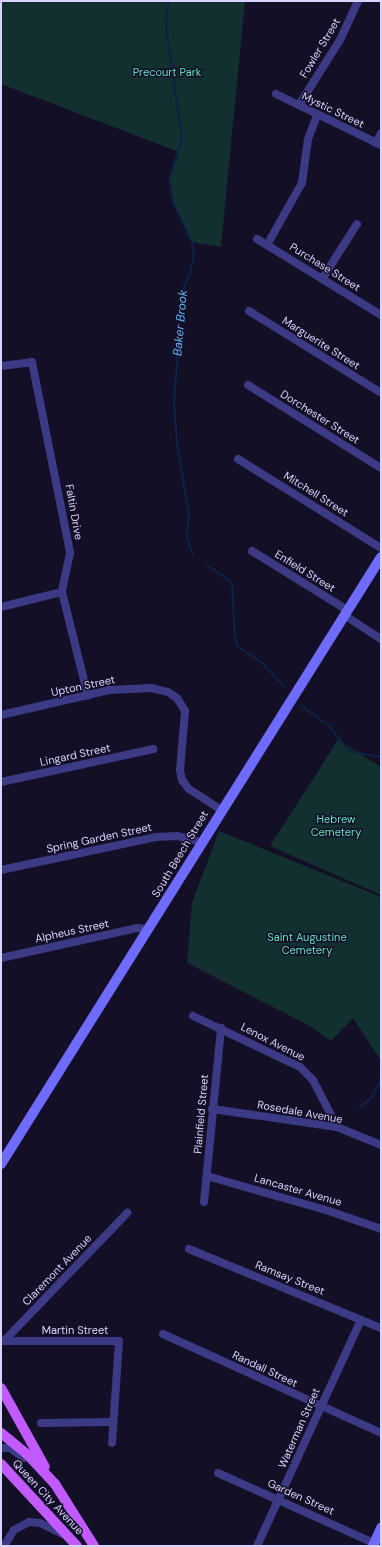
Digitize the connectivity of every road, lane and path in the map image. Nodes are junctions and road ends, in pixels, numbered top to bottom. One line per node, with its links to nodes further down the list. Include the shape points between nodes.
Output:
1 (358, 1): 3 (street, Fowler Street, via 340,40)
2 (276, 94): 3 (street, Mystic Street)
3 (299, 105): 4 (street, Mystic Street)
4 (317, 114): 6 (street, Mystic Street); 9 (street, via 306,148 302,183)
5 (381, 133): 6 (street)
6 (379, 144)
7 (357, 224): 10 (street)
8 (257, 239): 9 (street, Purchase Street)
9 (267, 245): 10 (street, Purchase Street)
10 (322, 278): 12 (street, Purchase Street)
11 (249, 311): 15 (street, Marguerite Street)
12 (380, 312)
13 (1, 366): 21 (street, Faltin Drive, via 32,362 70,554)
14 (248, 384): 17 (street, Dorchester Street)
15 (381, 393)
16 (238, 459): 18 (street, Mitchell Street)
17 (381, 468)
18 (381, 548)
19 (252, 551): 23 (street, Enfield Street)
20 (381, 557): 23 (street, South Beech Street)
21 (62, 592): 22 (street); 25 (street, Faltin Drive)
22 (1, 607)
23 (345, 613): 24 (street, Enfield Street); 29 (street, South Beech Street)
24 (381, 639)
25 (88, 696): 26 (street, Upton Street); 29 (street, Upton Street, via 129,688 161,690 173,694 183,705 185,716 180,770 182,780 189,789)
26 (1, 715)
27 (153, 749): 28 (street, Lingard Street)
28 (1, 782)
29 (221, 810): 30 (street, South Beech Street)
30 (201, 842): 31 (street, Spring Garden Street, via 177,836 156,837); 32 (street, South Beech Street)
31 (1, 870)
32 (148, 929): 33 (street, Alpheus Street, via 138,928); 39 (street, South Beech Street)
33 (1, 958)
34 (193, 1016): 35 (street, Lenox Avenue)
35 (221, 1028): 36 (street, Plainfield Street); 37 (street, Lenox Avenue, via 300,1067 313,1080)
36 (212, 1109): 37 (street, Rosedale Avenue); 40 (street, Plainfield Street)
37 (337, 1127): 38 (street, Rosedale Avenue)
38 (381, 1145)
39 (1, 1164)
40 (207, 1176): 41 (street, Plainfield Street); 43 (street, Lancaster Avenue, via 335,1212)
41 (204, 1202)
42 (127, 1214): 48 (street, Claremont Avenue)
43 (381, 1229)
44 (189, 1249): 45 (street, Ramsay Street)
45 (361, 1320): 46 (street, Ramsay Street); 50 (street, Waterman Street)
46 (381, 1328)
47 (163, 1334): 50 (street, Randall Street)
48 (2, 1341): 51 (street, Martin Street, via 119,1341)
49 (1, 1388): 60 (main road)
50 (320, 1406): 54 (street, Randall Street); 61 (street, Waterman Street)
51 (112, 1422): 52 (street); 55 (street, Martin Street)
52 (40, 1423)
53 (1, 1433): 59 (main road, Queen City Avenue, via 27,1454)
54 (381, 1433)
55 (112, 1443)
56 (1, 1448): 59 (street, via 14,1450)
57 (1, 1464): 63 (main road, Queen City Avenue)
58 (218, 1473): 61 (street, Garden Street)
59 (47, 1476): 60 (main road, Queen City Avenue)
60 (55, 1484): 67 (main road, Queen City Avenue)
61 (279, 1499): 65 (street, Garden Street); 68 (street, Waterman Street)
62 (381, 1528): 65 (street)
63 (70, 1538): 64 (street, via 46,1525 29,1522 14,1530); 66 (main road, Queen City Avenue)
64 (2, 1545)
65 (373, 1545)
66 (77, 1546)
67 (94, 1546)
68 (257, 1546)

